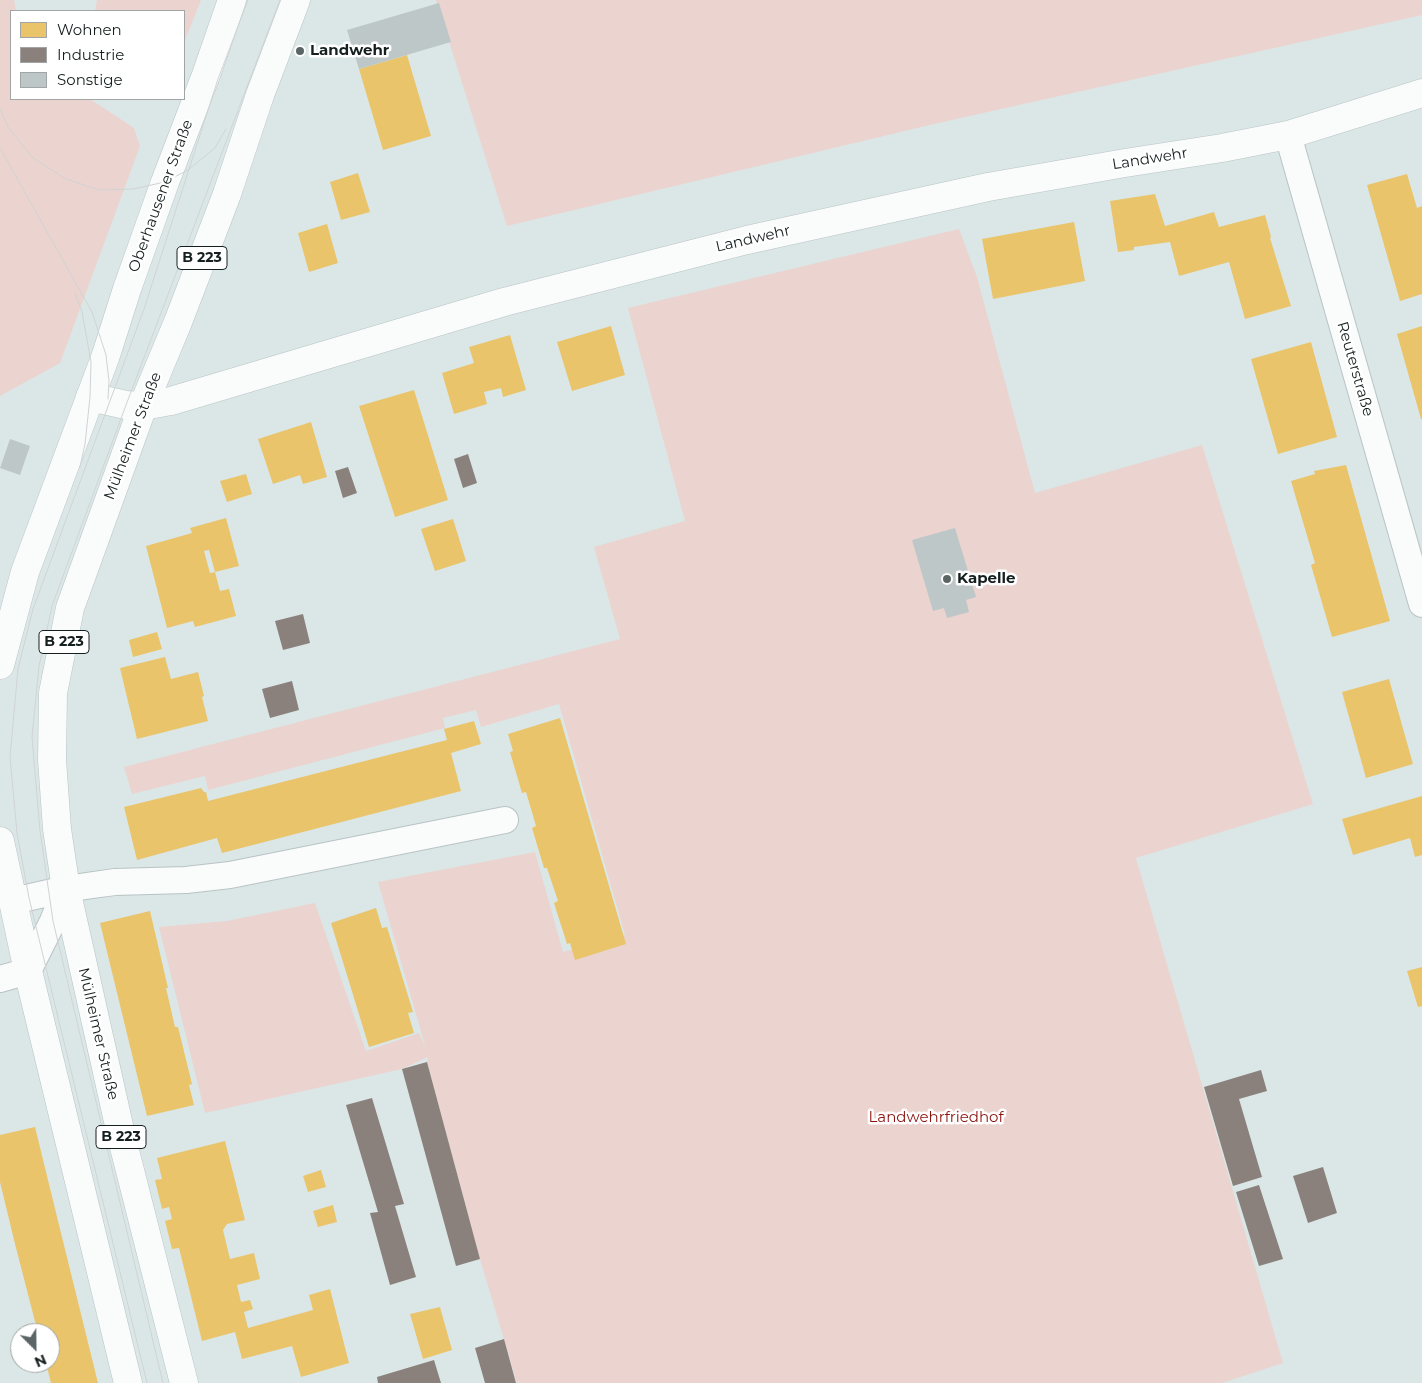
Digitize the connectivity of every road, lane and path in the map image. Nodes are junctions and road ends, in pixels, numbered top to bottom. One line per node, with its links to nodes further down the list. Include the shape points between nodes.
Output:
1 (232, 0): 5 (main road, Oberhausener Straße)
2 (296, 0): 6 (main road, Mülheimer Straße / B 223, via 182,313)
3 (1422, 93): 4 (main road, Landwehr)
4 (1288, 135): 6 (main road, Landwehr, via 988,187 747,240 504,302 171,401); 7 (street, Reuterstraße)
5 (90, 397): 6 (main road, Landwehr); 8 (main road, via 24,572)
6 (142, 406): 11 (main road, Mülheimer Straße / B 223, via 70,608 53,693 53,770)
7 (1422, 604)
8 (0, 665)
9 (504, 820): 11 (street, via 230,875 115,882)
10 (0, 841): 12 (main road)
11 (66, 889): 12 (street); 13 (street); 16 (main road, Mülheimer Straße / B 223, via 122,1140)
12 (13, 901): 13 (main road)
13 (28, 971): 14 (street); 15 (main road)
14 (0, 980)
15 (128, 1383)
16 (184, 1383)

